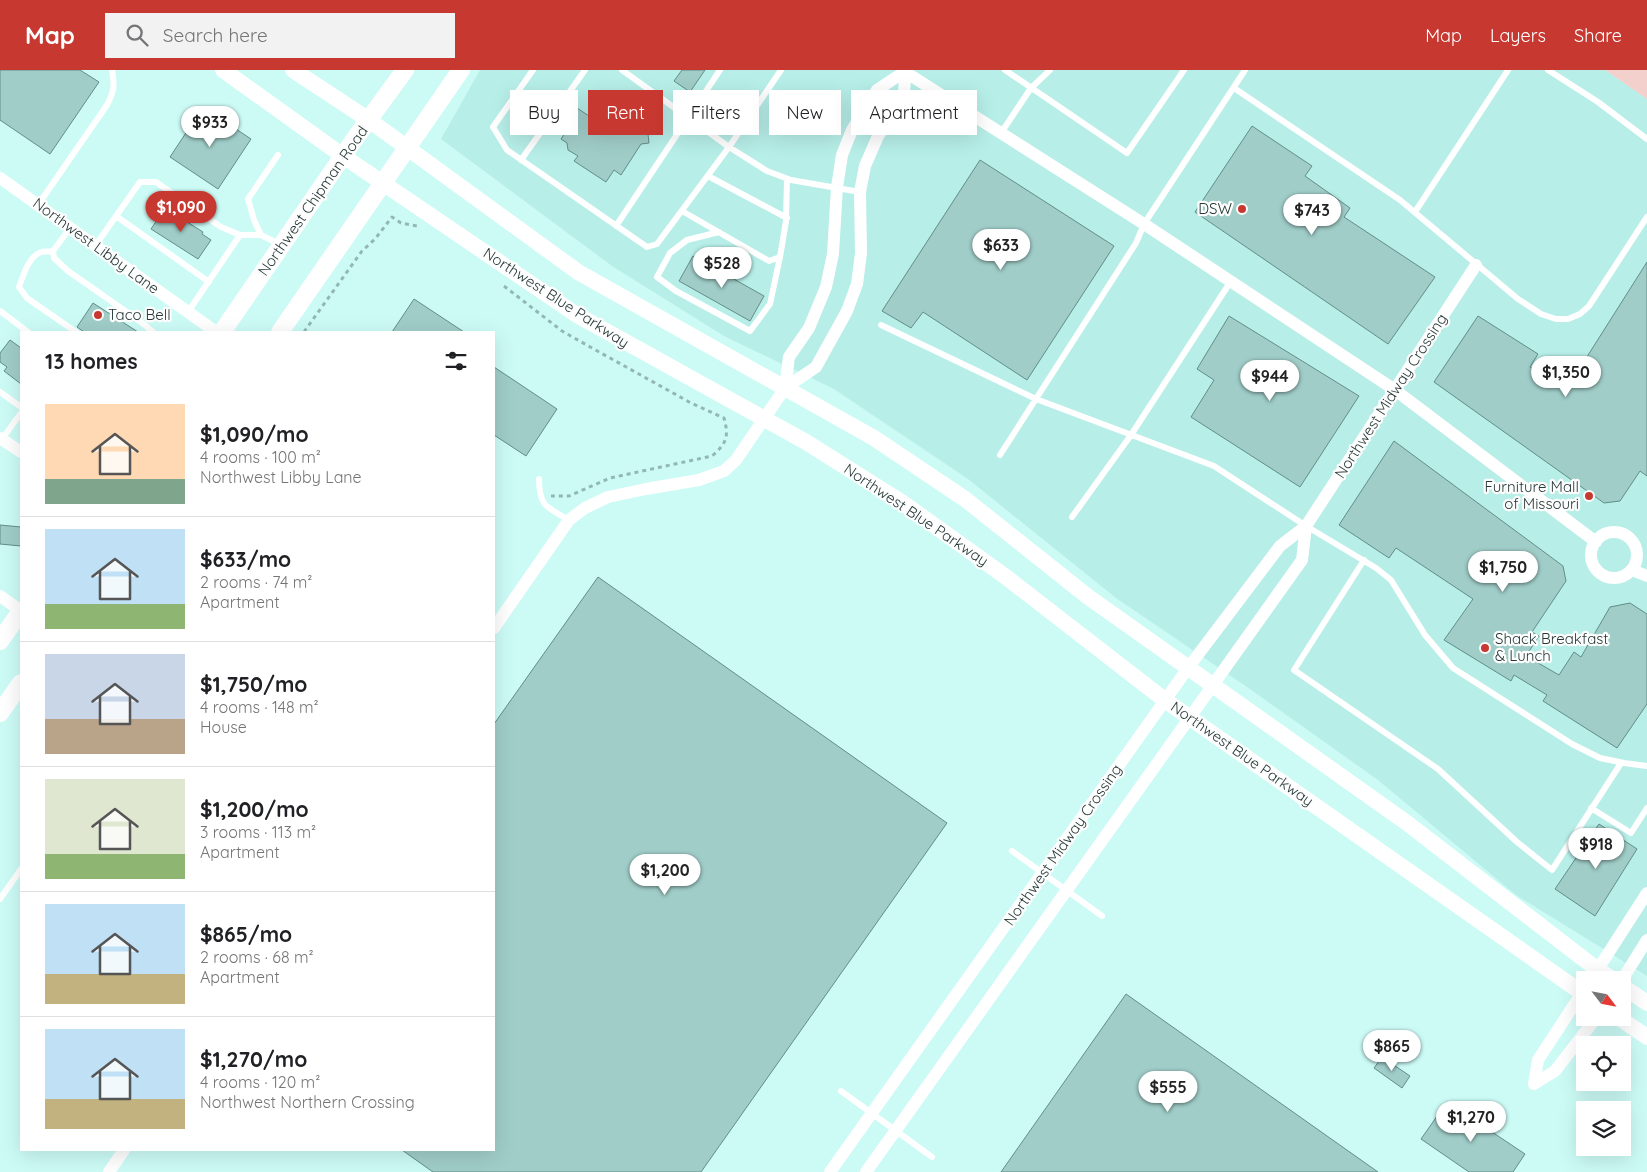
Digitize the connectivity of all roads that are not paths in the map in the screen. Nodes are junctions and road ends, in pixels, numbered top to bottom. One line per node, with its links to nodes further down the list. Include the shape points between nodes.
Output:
1 (112, 70): 38 (lane, via 114,92 107,105)
2 (223, 70): 30 (street, Northwest Blue Parkway)
3 (293, 70): 22 (street, Northwest Blue Parkway)
4 (405, 70): 22 (main road, Northwest Chipman Road)
5 (461, 70): 27 (main road)
6 (533, 70): 31 (lane, via 493,127 507,150)
7 (585, 70): 31 (lane)
8 (622, 70): 21 (lane)
9 (720, 70): 20 (lane)
10 (781, 70): 28 (lane)
11 (1005, 70): 18 (lane)
12 (1050, 70): 18 (lane)
13 (1184, 70): 18 (lane, via 1127,153)
14 (1245, 70): 19 (lane)
15 (1508, 70): 40 (lane)
16 (1548, 70): 26 (lane)
17 (905, 71): 23 (street); 36 (street, via 877,90 852,130 842,155); 37 (street, via 904,98 878,136 865,166)
18 (1031, 88): 23 (lane)
19 (1234, 88): 40 (lane); 44 (lane)
20 (707, 90)
21 (673, 107)
22 (369, 120): 27 (street, Northwest Blue Parkway); 30 (main road, Northwest Chipman Road)
23 (1001, 133): 44 (street)
24 (678, 135): 45 (lane)
25 (712, 135): 28 (lane)
26 (1647, 139)
27 (407, 147): 35 (main road); 66 (street, Northwest Blue Parkway, via 578,272)
28 (729, 147): 32 (lane); 34 (lane)
29 (278, 155): 49 (lane, via 248,199)
30 (343, 156): 35 (street, Northwest Blue Parkway); 50 (main road, Northwest Chipman Road)
31 (521, 160): 45 (lane)
32 (708, 176): 39 (lane); 43 (lane)
33 (0, 178): 38 (street, Northwest Libby Lane)
34 (787, 179): 36 (lane); 43 (lane)
35 (384, 183): 65 (main road); 72 (street, Northwest Blue Parkway, via 577,315)
36 (837, 187): 37 (lane); 66 (street, via 833,254 826,287 809,328 789,357)
37 (860, 192): 66 (street, via 861,253 857,284 847,312 816,367)
38 (38, 205): 46 (street, Northwest Libby Lane)
39 (682, 211): 45 (lane, via 658,244 647,246); 47 (lane)
40 (1415, 212): 54 (lane)
41 (116, 216): 48 (lane, via 140,182 156,182 221,227); 51 (lane); 55 (lane)
42 (1647, 217): 54 (lane, via 1589,306 1568,319 1541,314)
43 (786, 218): 53 (lane)
44 (1144, 224): 56 (street); 69 (lane, via 1136,243)
45 (616, 226)
46 (70, 228): 51 (street, Northwest Libby Lane); 52 (lane)
47 (719, 232): 53 (lane, via 769,261); 53 (lane, via 687,240 670,253 657,277 750,332 770,304)
48 (240, 235): 49 (lane); 55 (lane)
49 (261, 235): 50 (lane)
50 (282, 245): 64 (main road, Northwest Chipman Road)
51 (95, 246): 58 (street, Northwest Libby Lane)
52 (53, 251): 61 (lane, via 40,252 33,258 19,287 27,298); 62 (lane, via 54,258 68,271)
53 (780, 257)
54 (1476, 265): 67 (street, Northwest Midway Crossing)
55 (209, 282): 58 (lane)
56 (1231, 282): 67 (street); 73 (lane)
57 (0, 311): 60 (lane)
58 (188, 312): 63 (street, Northwest Libby Lane)
59 (881, 325): 69 (lane)
60 (27, 331)
61 (75, 331)
62 (151, 331)
63 (215, 331)
64 (223, 331)
65 (281, 331)
66 (785, 388): 72 (street); 90 (street, Northwest Blue Parkway, via 874,438 965,499 1087,596)
67 (1395, 390): 80 (street, Northwest Midway Crossing); 81 (street)
68 (0, 392): 70 (lane)
69 (1036, 399): 73 (lane); 76 (lane)
70 (20, 406)
71 (20, 414): 74 (lane)
72 (764, 419): 79 (street, via 736,460 724,471 700,480 608,498 585,508); 93 (street, Northwest Blue Parkway, via 903,503 1006,576)
73 (1131, 435): 78 (lane); 80 (lane, via 1214,466)
74 (1, 439): 75 (street)
75 (20, 451)
76 (1000, 455)
77 (540, 479): 79 (lane, via 540,496 544,505)
78 (1072, 517)
79 (569, 520): 88 (street)
80 (1306, 526): 82 (lane); 90 (street, Northwest Midway Crossing, via 1280,546); 92 (street, Northwest Midway Crossing, via 1302,560)
81 (1596, 542): 83 (street, via 1591,556 1597,571 1619,578); 83 (street, via 1607,533 1628,537 1637,556)
82 (1364, 560): 96 (lane, via 1391,580 1425,635 1453,668 1572,744 1600,758); 98 (lane, via 1294,670 1438,769 1552,870)
83 (1632, 570): 84 (street)
84 (1647, 576)
85 (0, 596): 86 (street)
86 (20, 610)
87 (20, 612): 89 (main road)
88 (495, 627)
89 (0, 641)
90 (1188, 668): 92 (street, Northwest Blue Parkway); 93 (street, Northwest Midway Crossing)
91 (20, 684): 94 (main road)
92 (1213, 685): 95 (street, Northwest Midway Crossing); 110 (street, Northwest Blue Parkway, via 1407,823)
93 (1166, 701): 95 (street, Northwest Blue Parkway); 102 (street, Northwest Midway Crossing)
94 (0, 713)
95 (1190, 717): 103 (street, Northwest Midway Crossing); 111 (street, Northwest Blue Parkway)
96 (1621, 762): 97 (lane); 98 (lane)
97 (1647, 766)
98 (1592, 808): 99 (lane, via 1631,833)
99 (1647, 808)
100 (1012, 851): 102 (lane)
101 (20, 870): 105 (lane)
102 (1043, 873): 103 (lane); 119 (street, Northwest Midway Crossing)
103 (1066, 890): 106 (lane); 120 (street, Northwest Midway Crossing)
104 (1647, 893): 108 (street)
105 (0, 899)
106 (1102, 916)
107 (1647, 940): 109 (street)
108 (1597, 971)
109 (1628, 971)
110 (1576, 974)
111 (1576, 977)
112 (1631, 992): 113 (street)
113 (1647, 1002)
114 (1576, 1003): 115 (street, via 1538,1060 1534,1084 1555,1072)
115 (1590, 1026)
116 (1631, 1026): 117 (street)
117 (1647, 1037)
118 (841, 1091): 119 (lane)
119 (871, 1114): 120 (lane); 124 (street, Northwest Midway Crossing)
120 (895, 1131): 122 (lane); 125 (street, Northwest Midway Crossing)
121 (123, 1151): 123 (street)
122 (932, 1157)
123 (109, 1172)
124 (830, 1172)
125 (866, 1172)

